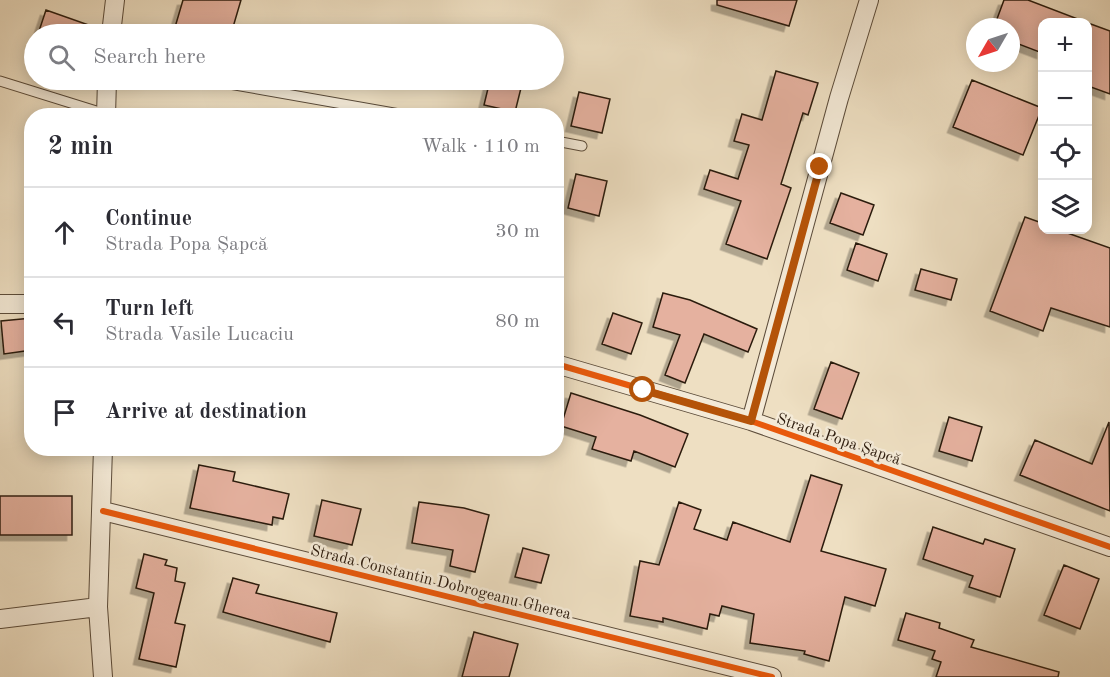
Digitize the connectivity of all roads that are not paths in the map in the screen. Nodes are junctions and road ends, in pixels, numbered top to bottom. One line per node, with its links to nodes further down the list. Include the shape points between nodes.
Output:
1 (115, 0): 3 (street)
2 (869, 0): 17 (street)
3 (112, 24)
4 (0, 81): 5 (lane)
5 (24, 89)
6 (28, 90): 9 (lane)
7 (107, 90): 10 (street)
8 (263, 90): 11 (lane)
9 (84, 108)
10 (106, 108)
11 (365, 108)
12 (564, 143): 13 (lane)
13 (582, 146)
14 (0, 304): 15 (street)
15 (24, 304)
16 (564, 366): 17 (street, Strada Popa Șapcă)
17 (751, 421): 20 (street, Strada Popa Șapcă)
18 (104, 456): 19 (street)
19 (103, 511): 21 (street); 24 (street, Strada Constantin Dobrogeanu Gherea)
20 (1110, 547)
21 (98, 607): 22 (street); 23 (street)
22 (0, 619)
23 (103, 677)
24 (772, 677)

